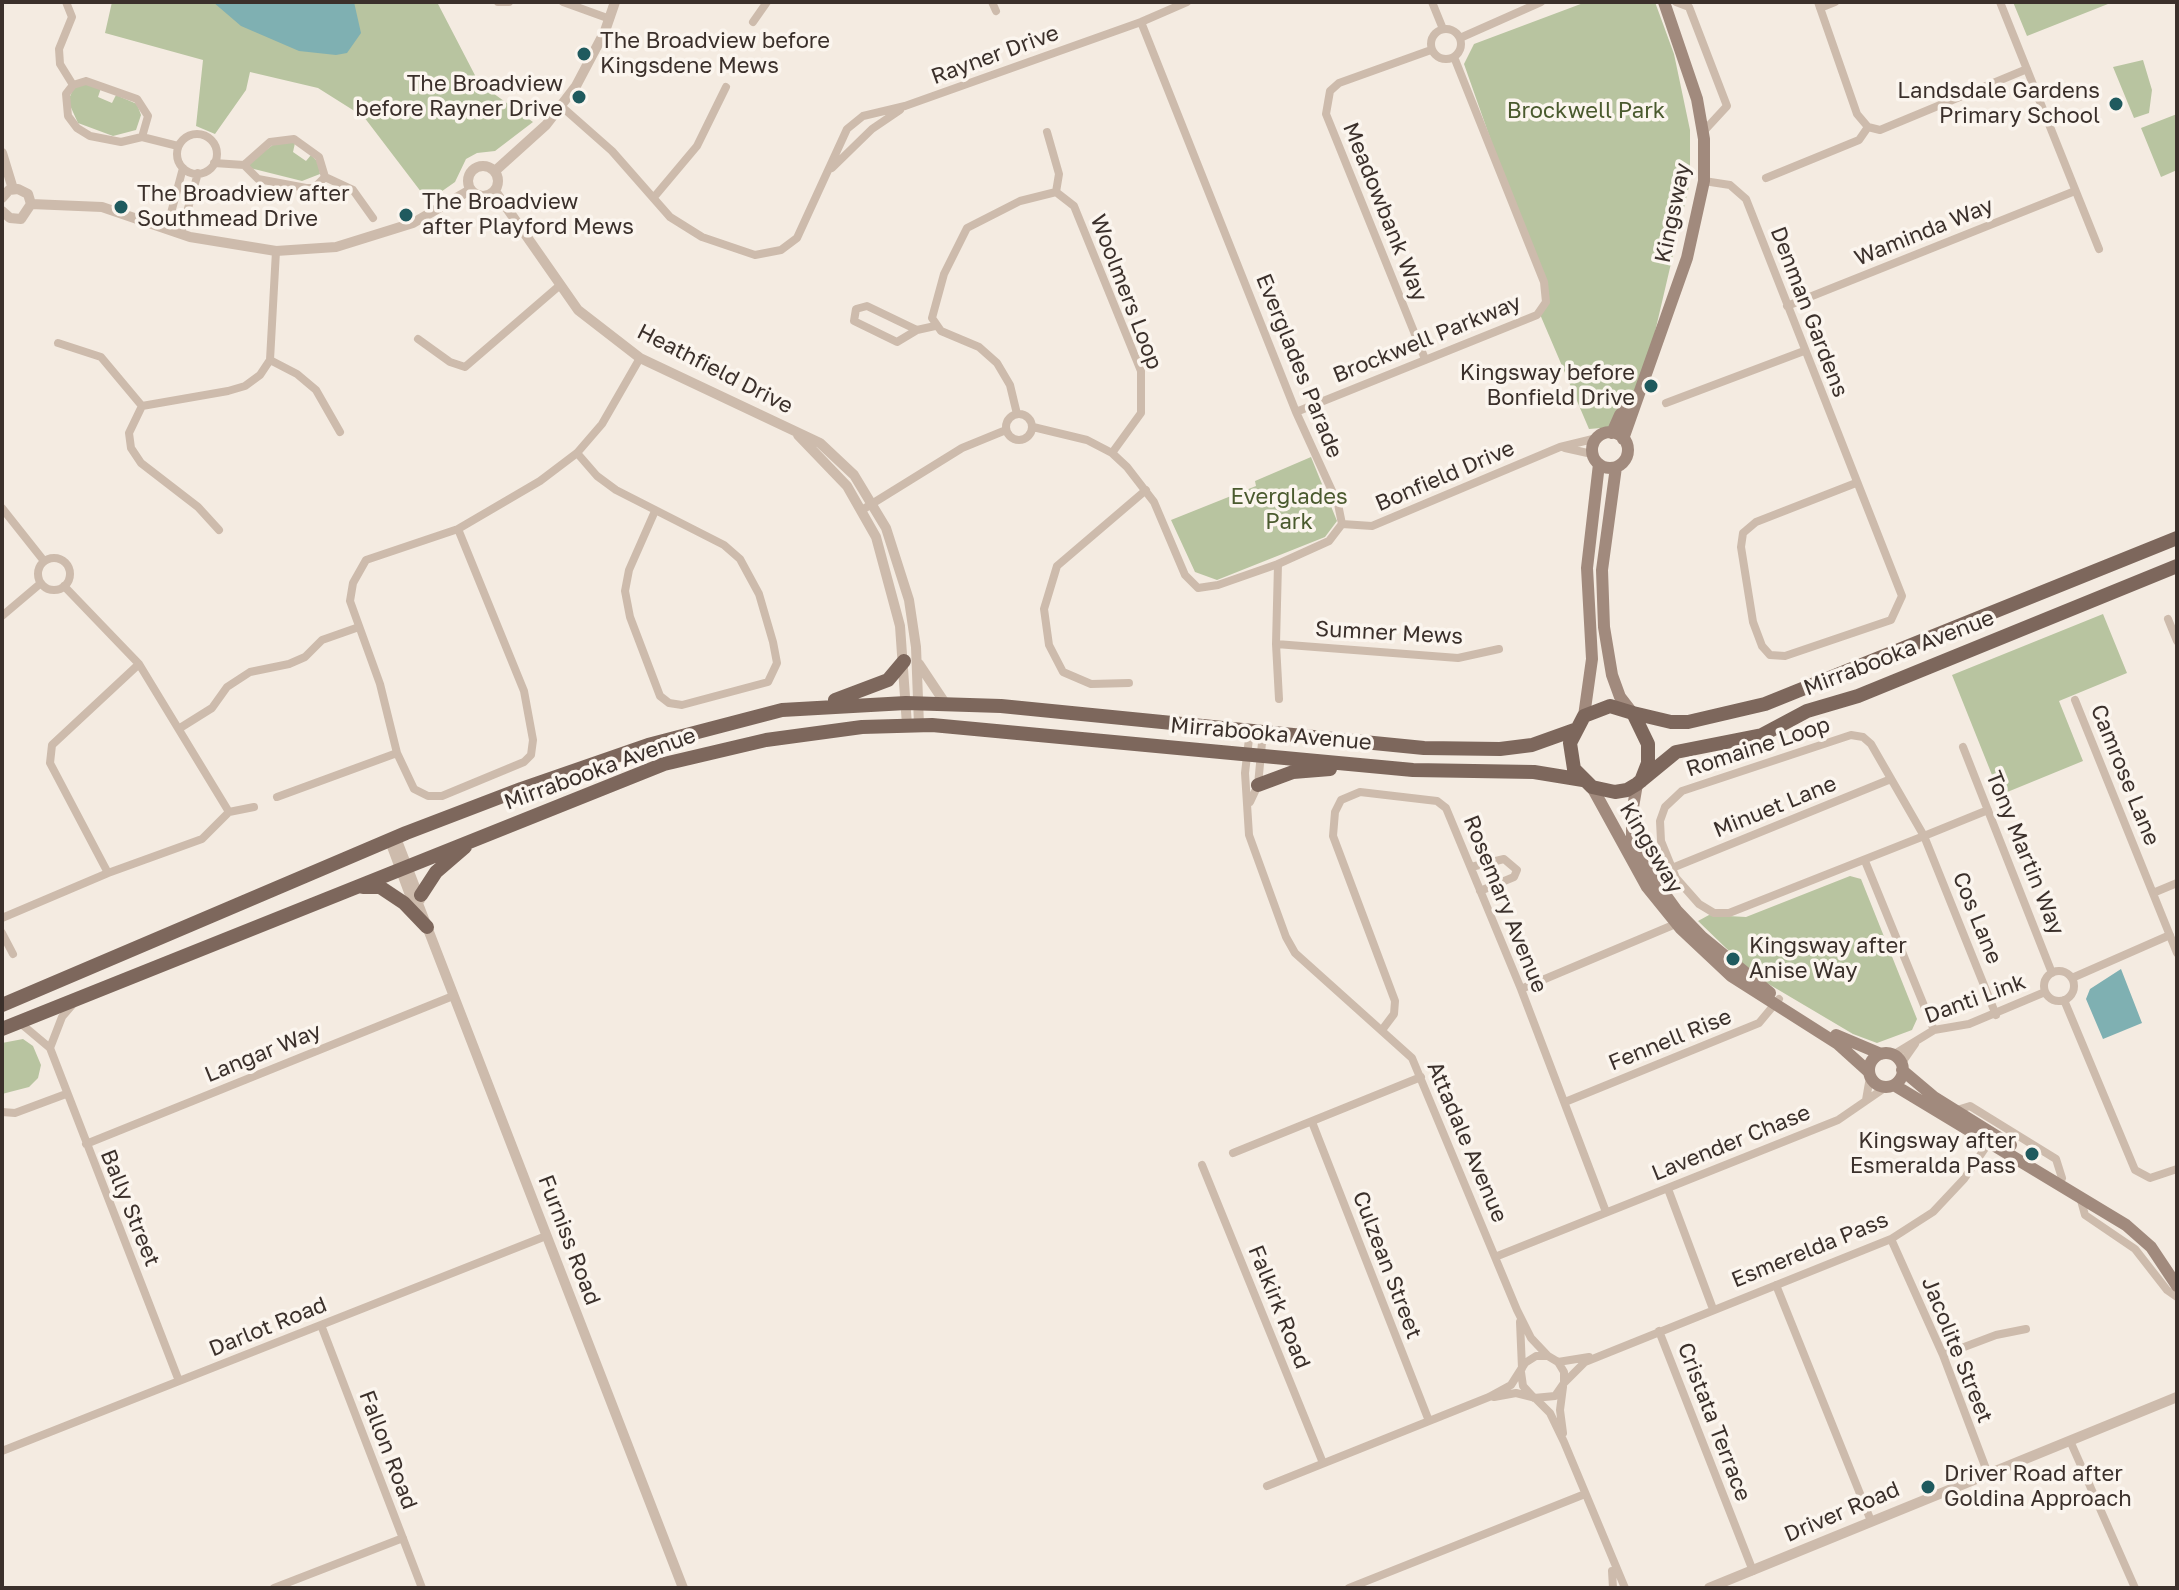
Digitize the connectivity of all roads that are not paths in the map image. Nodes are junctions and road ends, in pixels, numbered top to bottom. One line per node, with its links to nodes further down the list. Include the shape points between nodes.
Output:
1 (66, 2): 23 (street, via 72,17 59,49 60,64)
2 (498, 2): 3 (street)
3 (509, 2)
4 (563, 2): 15 (street)
5 (615, 2): 15 (street)
6 (767, 2): 16 (street)
7 (1187, 2): 17 (street, Rayner Drive)
8 (1432, 2): 18 (street)
9 (1541, 2): 19 (street)
10 (1664, 2): 29 (main road, Kingsway, via 1683,49)
11 (1676, 2): 29 (street, via 1689,7 1727,106)
12 (1835, 2): 14 (street)
13 (2000, 2): 22 (street)
14 (1819, 5): 27 (street, via 1857,114)
15 (610, 19): 25 (street, via 585,72)
16 (753, 22)
17 (1141, 22): 26 (street, Rayner Drive); 68 (street, Everglades Parade)
18 (1443, 29): 19 (street); 20 (street, via 1432,38)
19 (1460, 38): 21 (street)
20 (1431, 50): 21 (street, via 1440,58); 64 (street, Meadowbank Way, via 1339,83 1330,91 1326,114)
21 (1454, 57): 64 (street, Brockwell Parkway, via 1544,282 1546,302 1537,315)
22 (2027, 69): 27 (street, via 1880,130); 45 (street)
23 (73, 85): 30 (street, via 86,81 137,99 148,116); 30 (street, via 65,104 77,128 121,142)
24 (726, 87): 47 (street, via 697,146)
25 (561, 106): 36 (street, via 520,152); 47 (street, Rayner Drive)
26 (905, 106): 39 (street, Rayner Drive, via 853,146); 39 (street, Rayner Drive, via 863,116 847,129)
27 (1868, 127): 40 (street, via 1859,140)
28 (1047, 132): 46 (street, via 1059,174)
29 (1703, 132): 41 (main road, Kingsway)
30 (142, 137): 31 (street)
31 (178, 146): 33 (street, via 187,136 203,135 213,143); 35 (street)
32 (2, 153): 42 (street)
33 (214, 163): 34 (street); 37 (street)
34 (244, 165): 38 (street, via 258,179 306,188 314,188); 38 (street, via 270,142 294,139 319,157)
35 (183, 168): 37 (street); 52 (street)
36 (495, 171): 43 (street, via 483,165 472,169); 44 (street)
37 (198, 173): 53 (street)
38 (325, 177): 51 (street, via 353,190)
39 (824, 178): 47 (street, Rayner Drive, via 797,238 781,250 755,255 702,237 670,217)
40 (1766, 178)
41 (1704, 181): 57 (street, Denman Gardens, via 1730,185 1746,199); 74 (main road, Kingsway, via 1687,258 1641,392 1620,415)
42 (13, 189): 48 (street); 49 (street, via 28,194)
43 (470, 190): 44 (street, via 482,196); 55 (street, via 413,223 388,231 336,247)
44 (495, 191): 56 (street, Heathfield Drive)
45 (2075, 191): 54 (street); 57 (street, Waminda Way)
46 (1056, 192): 58 (street, via 1020,201 967,228 944,274 932,318); 78 (street, Woolmers Loop, via 1074,206 1141,371 1141,413)
47 (655, 196)
48 (2, 198)
49 (31, 204): 50 (street, via 21,219); 52 (street, via 102,207)
50 (2, 211)
51 (373, 218)
52 (167, 228): 53 (street)
53 (181, 233): 55 (street)
54 (2099, 249)
55 (276, 251): 65 (street)
56 (559, 286): 60 (street, via 465,367); 63 (street, Heathfield Drive, via 578,310)
57 (1787, 306): 62 (street, Denman Gardens)
58 (935, 326): 59 (street); 69 (street, via 991,356 1008,381)
59 (917, 330): 59 (street, via 867,306 856,309 854,321 897,342)
60 (418, 339)
61 (58, 343): 67 (street, via 101,357)
62 (1804, 351): 66 (street); 81 (street, Denman Gardens)
63 (640, 358): 73 (street, Heathfield Drive); 77 (street, via 602,424)
64 (1425, 359): 68 (street, Brockwell Parkway)
65 (270, 360): 67 (street, via 245,386); 72 (street, via 316,390)
66 (1666, 403)
67 (142, 406): 89 (street, via 129,433 131,448 141,463)
68 (1296, 412): 87 (street, Everglades Parade)
69 (1017, 414): 70 (street, via 1026,416); 71 (street, via 1007,421)
70 (1033, 427): 71 (street, via 1023,440 1010,437); 78 (street, via 1074,435)
71 (1006, 430): 83 (street, via 962,448)
72 (340, 432)
73 (798, 435): 83 (street, Heathfield Drive, via 831,450); 85 (street, Heathfield Drive)
74 (1618, 436): 75 (main road); 80 (main road, Kingsway, via 1627,455)
75 (1597, 438): 76 (street, Bonfield Drive); 79 (main road)
76 (1560, 447): 79 (street); 87 (street, Bonfield Drive, via 1372,526)
77 (577, 453): 86 (street, via 597,476); 88 (street)
78 (1112, 453): 82 (street)
79 (1596, 459): 80 (main road); 111 (main road, via 1587,568 1592,659)
80 (1616, 467): 110 (main road, via 1602,570 1604,627 1612,675)
81 (1856, 483): 81 (street, Denman Gardens, via 1756,522 1743,533 1753,622 1770,655 1785,656 1891,620 1902,596)
82 (1146, 490): 92 (street, via 1185,575 1198,588); 104 (street, via 1057,566 1044,609 1049,645 1063,672 1091,684)
83 (873, 502): 85 (street); 102 (street, Heathfield Drive, via 903,576 914,626)
84 (2, 508): 91 (street)
85 (862, 510): 102 (street, Heathfield Drive, via 884,560)
86 (655, 511): 86 (street, via 724,545 750,573 775,653 776,672 768,682 682,705 660,696 625,591)
87 (1342, 524): 92 (street, via 1329,541)
88 (458, 529): 98 (street, via 366,560 350,601); 117 (street, via 524,691 531,755 442,796 428,796 414,789)
89 (219, 530)
90 (2177, 538): 110 (main road, Mirrabooka Avenue, via 1765,704 1688,722)
91 (44, 561): 94 (street, via 38,571); 95 (street, via 56,559 66,565 69,576)
92 (1278, 564): 100 (street)
93 (2177, 566): 121 (main road, Mirrabooka Avenue, via 1858,696 1807,711 1762,735 1676,752)
94 (41, 583): 95 (street, via 54,590); 96 (street)
95 (64, 586): 103 (street)
96 (2, 616)
97 (2168, 619): 99 (street)
98 (359, 627): 113 (street, via 322,640 289,664 250,672 227,687 212,708); 117 (street)
99 (2177, 641)
100 (1276, 644): 101 (street, Sumner Mews, via 1458,658); 105 (street)
101 (1499, 649)
102 (910, 660): 107 (street, Heathfield Drive); 108 (street); 109 (main road, via 888,680)
103 (139, 664): 113 (street); 136 (street, via 52,745 50,763)
104 (1129, 683)
105 (1279, 699)
106 (2075, 700): 140 (street, Camrose Lane)
107 (912, 703): 108 (main road, Mirrabooka Avenue); 109 (main road, Mirrabooka Avenue); 112 (street, Heathfield Drive)
108 (945, 703): 115 (main road, Mirrabooka Avenue)
109 (812, 708): 130 (main road, Mirrabooka Avenue, via 782,710 648,745)
110 (1632, 712): 111 (main road, via 1610,706); 121 (main road, via 1648,744 1648,763)
111 (1584, 716): 114 (main road)
112 (913, 725): 118 (main road, Mirrabooka Avenue); 131 (main road, Mirrabooka Avenue, via 766,740 664,764)
113 (180, 728): 128 (street)
114 (1574, 730): 115 (main road, Mirrabooka Avenue, via 1532,745 1500,749 1424,748); 122 (main road, via 1570,756)
115 (1256, 731): 118 (street, Attadale Avenue); 118 (street, Attadale Avenue)
116 (1963, 747): 127 (street, Tony Martin Way)
117 (397, 753): 124 (street)
118 (1253, 755): 119 (main road, Mirrabooka Avenue); 123 (street, Attadale Avenue); 125 (street, Attadale Avenue)
119 (1366, 765): 122 (main road, Mirrabooka Avenue, via 1534,772); 123 (main road, via 1293,772)
120 (1891, 779): 129 (street, Romaine Loop); 135 (street, Minuet Lane); 135 (street, Romaine Loop, via 1871,744 1851,735 1713,778 1682,791 1665,807 1661,841)
121 (1639, 782): 122 (main road, via 1615,792); 143 (main road, Kingsway, via 1632,813 1636,849)
122 (1588, 784): 143 (main road, Kingsway, via 1641,877)
123 (1258, 785): 125 (street, Attadale Avenue)
124 (277, 797)
125 (1249, 803): 161 (street, Attadale Avenue, via 1249,835 1295,953)
126 (254, 807): 128 (street)
127 (1988, 810): 129 (street, Romaine Loop); 149 (street, Tony Martin Way)
128 (229, 812): 136 (street, via 202,839)
129 (1924, 836): 132 (street, Romaine Loop); 158 (street, Cos Lane)
130 (393, 839): 134 (street, Furniss Road); 157 (main road, Mirrabooka Avenue)
131 (471, 841): 134 (main road, Mirrabooka Avenue); 141 (main road, via 436,872)
132 (1865, 861): 135 (street, Romaine Loop, via 1729,913 1714,913 1699,904); 162 (street)
133 (1471, 867): 139 (street, Rosemary Avenue); 139 (street, via 1504,859 1517,870 1514,877); 161 (street, Rosemary Avenue, via 1446,808 1437,801 1360,792 1341,800 1335,812 1334,844 1395,1001 1394,1014)
134 (404, 868): 138 (main road, Mirrabooka Avenue); 141 (street, Furniss Road)
135 (1672, 868)
136 (108, 873): 142 (street)
137 (2177, 883): 140 (street)
138 (358, 887): 144 (main road, via 380,887); 154 (main road, Mirrabooka Avenue)
139 (1480, 891): 151 (street, Rosemary Avenue)
140 (2153, 893): 146 (street, Camrose Lane)
141 (420, 901): 144 (street, Furniss Road)
142 (2, 918)
143 (1681, 922): 151 (street); 156 (main road, Kingsway)
144 (427, 927): 153 (street, Furniss Road)
145 (2, 933): 148 (street)
146 (2170, 935): 147 (street, Camrose Lane); 150 (street)
147 (2177, 953)
148 (13, 954)
149 (2052, 973): 150 (street, via 2063,971); 152 (street, via 2044,981)
150 (2072, 978): 155 (street, via 2072,993)
151 (1521, 989): 170 (street, Rosemary Avenue)
152 (2045, 992): 155 (street); 158 (street, Danti Link)
153 (453, 996): 175 (street, Langar Way); 183 (street, Furniss Road)
154 (77, 1000): 159 (main road, Mirrabooka Avenue); 163 (street, via 62,1017)
155 (2064, 1000): 178 (street, via 2135,1170 2150,1178)
156 (1777, 1002): 164 (main road, Kingsway); 165 (main road, Kingsway, via 1838,1044); 170 (street, Fennell Rise, via 1759,1023)
157 (2, 1005)
158 (1996, 1015): 162 (street, Danti Link)
159 (19, 1022): 160 (main road, Mirrabooka Avenue); 163 (street)
160 (2, 1029)
161 (1382, 1030): 166 (street, Attadale Avenue, via 1412,1058)
162 (1934, 1030): 164 (street, Danti Link)
163 (50, 1048): 168 (street, Bally Street)
164 (1894, 1061): 165 (main road, via 1872,1061); 167 (main road); 171 (main road, Kingsway)
165 (1870, 1074): 167 (main road, Kingsway, via 1877,1085); 169 (street)
166 (1421, 1077): 173 (street); 185 (street, Attadale Avenue)
167 (1890, 1086): 169 (street, Lavender Chase); 174 (main road, Kingsway)
168 (66, 1094): 172 (street, via 15,1113); 175 (street, Bally Street)
169 (1865, 1100): 180 (street, Lavender Chase, via 1838,1120)
170 (1565, 1102): 182 (street, Rosemary Avenue)
171 (1957, 1110): 174 (main road, Kingsway); 179 (street, Kingsway, via 1970,1106 2056,1159)
172 (2, 1112)
173 (1312, 1122): 176 (street); 205 (street, Culzean Street)
174 (1992, 1138): 179 (main road, Kingsway); 181 (main road, Kingsway); 184 (street, Esmerelda Pass, via 1933,1212)
175 (86, 1144): 200 (street, Bally Street)
176 (1233, 1153)
177 (1202, 1165): 209 (street, Falkirk Road)
178 (2177, 1169)
179 (2062, 1178): 186 (main road, Kingsway, via 2134,1223)
180 (1668, 1189): 182 (street, Lavender Chase); 190 (street)
181 (2080, 1196): 188 (main road, Kingsway, via 2151,1247); 189 (street, Kingsway, via 2085,1215 2135,1249)
182 (1606, 1212): 185 (street, Lavender Chase)
183 (546, 1236): 192 (street, Darlot Road); 219 (street, Furniss Road)
184 (1891, 1239): 187 (street, Esmerelda Pass); 196 (street, Jacolite Street)
185 (1495, 1257): 191 (street, Attadale Avenue)
186 (2177, 1271)
187 (1776, 1285): 190 (street, Esmerelda Pass); 213 (street)
188 (2177, 1286)
189 (2177, 1297)
190 (1713, 1309): 194 (street, Esmerelda Pass)
191 (1517, 1310): 197 (street, Attadale Avenue, via 1531,1338); 199 (street, Attadale Avenue)
192 (321, 1325): 200 (street, Darlot Road); 214 (street, Fallon Road)
193 (2026, 1329): 196 (street)
194 (1659, 1331): 195 (street, Esmerelda Pass); 216 (street, Cristata Terrace)
195 (1605, 1354): 198 (street, Esmerelda Pass); 201 (street, Esmerelda Pass, via 1585,1362)
196 (1943, 1355): 210 (street, Jacolite Street)
197 (1548, 1356): 198 (street); 199 (street, via 1530,1359)
198 (1558, 1362): 201 (street)
199 (1521, 1370): 202 (street, via 1511,1385); 203 (street, via 1523,1386)
200 (179, 1381): 208 (street, Darlot Road)
201 (1563, 1384): 203 (street, via 1555,1396); 206 (street)
202 (1489, 1397): 203 (street); 205 (street)
203 (1534, 1397): 206 (street, via 1550,1413)
204 (2174, 1401): 207 (street, Driver Road)
205 (1429, 1421): 209 (street)
206 (1564, 1442): 212 (street)
207 (2071, 1443): 210 (street, Driver Road); 224 (street)
208 (2, 1451)
209 (1323, 1463): 211 (street)
210 (1988, 1474): 213 (street, Driver Road)
211 (1267, 1486)
212 (1585, 1494): 215 (street); 220 (street)
213 (1871, 1521): 216 (street, Driver Road)
214 (403, 1538): 217 (street); 218 (street, Fallon Road)
215 (1612, 1558): 221 (street); 222 (street)
216 (1753, 1571): 223 (street, Driver Road)
217 (274, 1588)
218 (422, 1588)
219 (683, 1588)
220 (1349, 1588)
221 (1613, 1588)
222 (1625, 1588)
223 (1709, 1588)
224 (2135, 1588)

